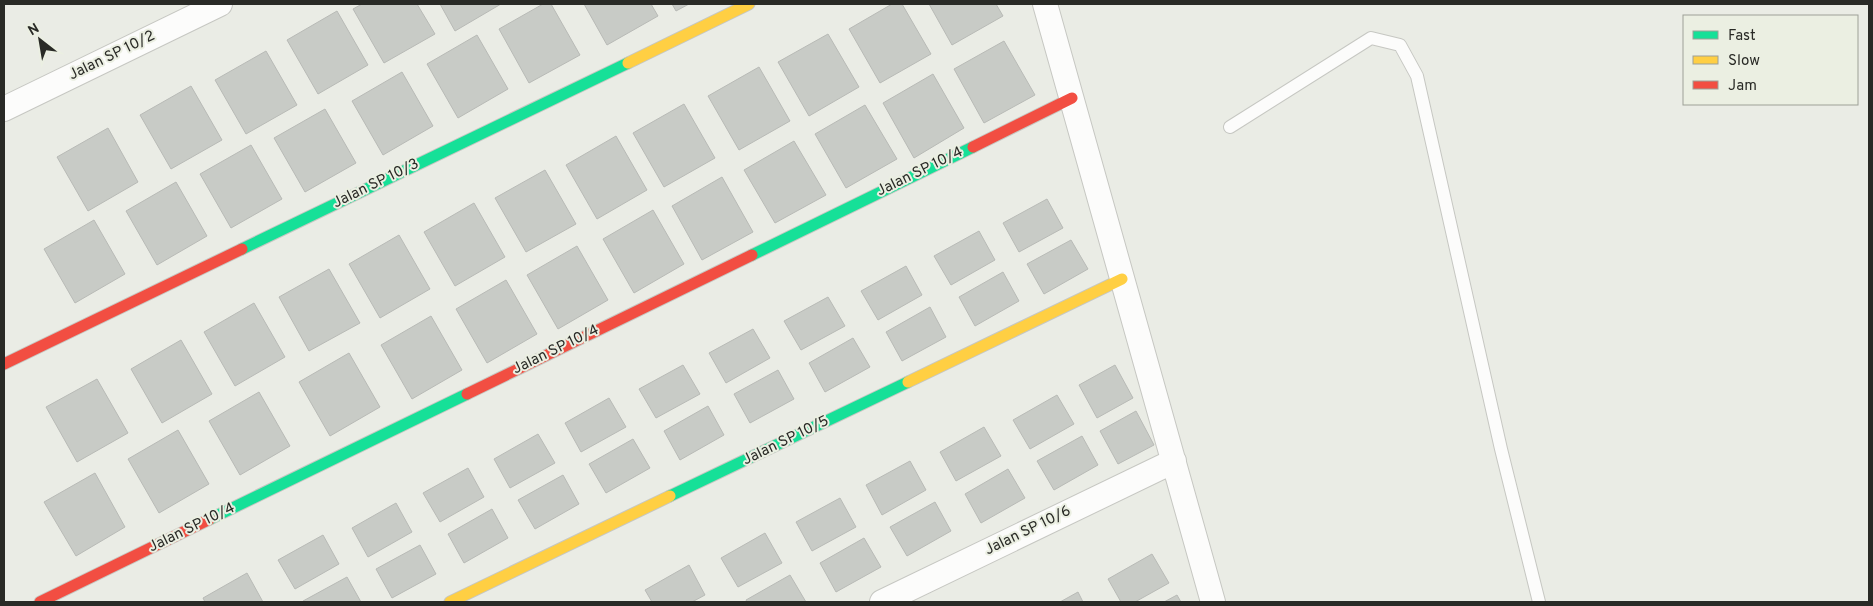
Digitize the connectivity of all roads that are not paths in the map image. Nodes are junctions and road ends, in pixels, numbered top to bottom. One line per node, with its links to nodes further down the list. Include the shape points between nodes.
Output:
1 (220, 4): 5 (street, Jalan SP 10/2)
2 (749, 4): 8 (street, Jalan SP 10/3)
3 (1045, 4): 4 (street)
4 (1072, 98): 7 (street); 10 (street, Jalan SP 10/4)
5 (4, 109)
6 (1230, 127): 14 (lane, via 1371,38 1400,46 1417,76)
7 (1122, 279): 9 (street); 11 (street, Jalan SP 10/5)
8 (4, 364)
9 (1174, 461): 12 (street, Jalan SP 10/6); 13 (street)
10 (40, 602)
11 (450, 602)
12 (882, 602)
13 (1213, 602)
14 (1539, 602)

